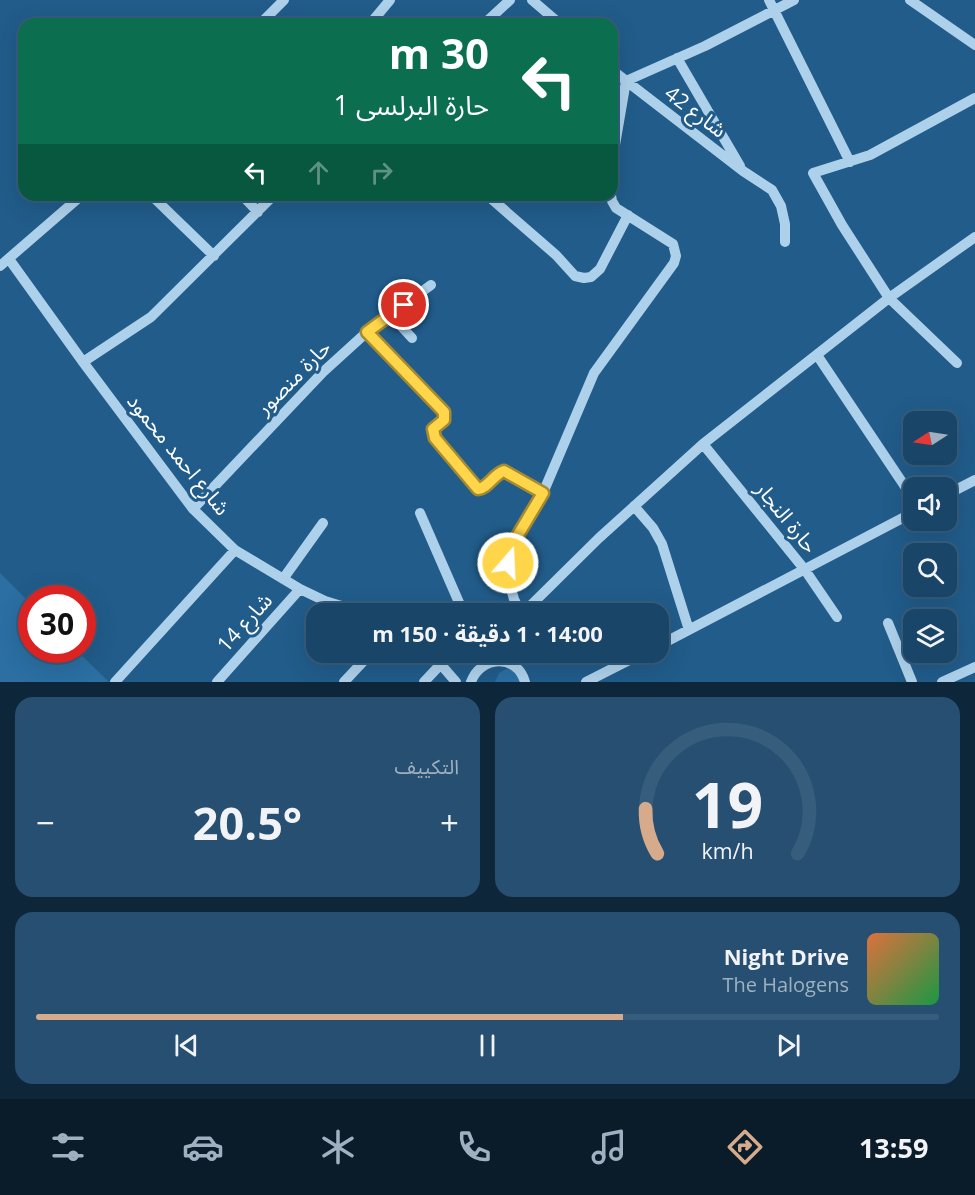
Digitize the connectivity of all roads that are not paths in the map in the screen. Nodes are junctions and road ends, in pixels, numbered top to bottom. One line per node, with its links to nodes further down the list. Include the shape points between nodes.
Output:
1 (285, 0): 9 (street)
2 (390, 0): 10 (street)
3 (510, 0): 11 (street)
4 (532, 0): 12 (street)
5 (769, 0): 8 (street)
6 (794, 0): 8 (street)
7 (910, 0): 13 (street)
8 (775, 11): 14 (street); 19 (street)
9 (266, 18)
10 (375, 18)
11 (490, 18)
12 (553, 18)
13 (975, 45)
14 (677, 58): 16 (street); 20 (street, شارع 42)
15 (618, 75): 16 (street, شارع 42)
16 (626, 81): 18 (street); 20 (street, شارع 42)
17 (975, 98): 19 (street)
18 (618, 128)
19 (850, 162): 34 (street, via 813,173)
20 (743, 171): 30 (street, شارع 42, via 772,190 781,206)
21 (75, 201): 32 (street)
22 (157, 201): 31 (street)
23 (248, 201): 27 (street)
24 (268, 201): 27 (street)
25 (494, 201): 28 (street, via 575,276 584,278 600,269)
26 (612, 201): 28 (street)
27 (258, 212): 31 (street)
28 (628, 215): 45 (street, via 673,244 674,263 594,373)
29 (975, 237): 34 (street)
30 (785, 242)
31 (214, 256): 39 (street, via 151,317)
32 (5, 263): 39 (street, شارع احمد محمود)
33 (432, 285): 35 (street, حارة منصور)
34 (889, 298): 38 (street); 40 (street)
35 (391, 315): 36 (street, حارة منصور); 37 (street)
36 (367, 332): 45 (street, via 444,412 445,417 433,429 433,435 476,488 482,489 504,471); 47 (street, حارة منصور, via 323,372)
37 (412, 338)
38 (816, 355): 41 (street); 43 (street)
39 (83, 362): 47 (street, شارع احمد محمود)
40 (957, 363)
41 (703, 444): 46 (street); 52 (street, حارة النجار)
42 (975, 480): 44 (street)
43 (903, 484)
44 (957, 489)
45 (543, 493): 57 (street, via 512,545 509,582)
46 (634, 506): 58 (street); 61 (street, via 662,544)
47 (193, 508): 51 (street, شارع احمد محمود)
48 (420, 513): 56 (street)
49 (903, 518): 52 (street)
50 (323, 523): 53 (street)
51 (235, 550): 53 (street, شارع احمد محمود); 69 (street)
52 (805, 570): 59 (street, حارة النجار); 61 (street)
53 (283, 579): 54 (street, شارع احمد محمود)
54 (300, 589): 55 (street, شارع احمد محمود); 70 (street, شارع 14)
55 (332, 603)
56 (459, 603)
57 (516, 603)
58 (533, 603)
59 (837, 617)
60 (888, 622): 77 (street)
61 (689, 630): 62 (street)
62 (669, 640)
63 (362, 663): 71 (street)
64 (488, 663): 74 (street, via 476,671)
65 (512, 663): 75 (street)
66 (623, 663): 76 (street)
67 (440, 665): 72 (street); 73 (street)
68 (975, 667): 78 (street)
69 (115, 682)
70 (217, 682)
71 (344, 682)
72 (424, 682)
73 (456, 682)
74 (471, 682)
75 (525, 682)
76 (586, 682)
77 (912, 682)
78 (942, 682)

